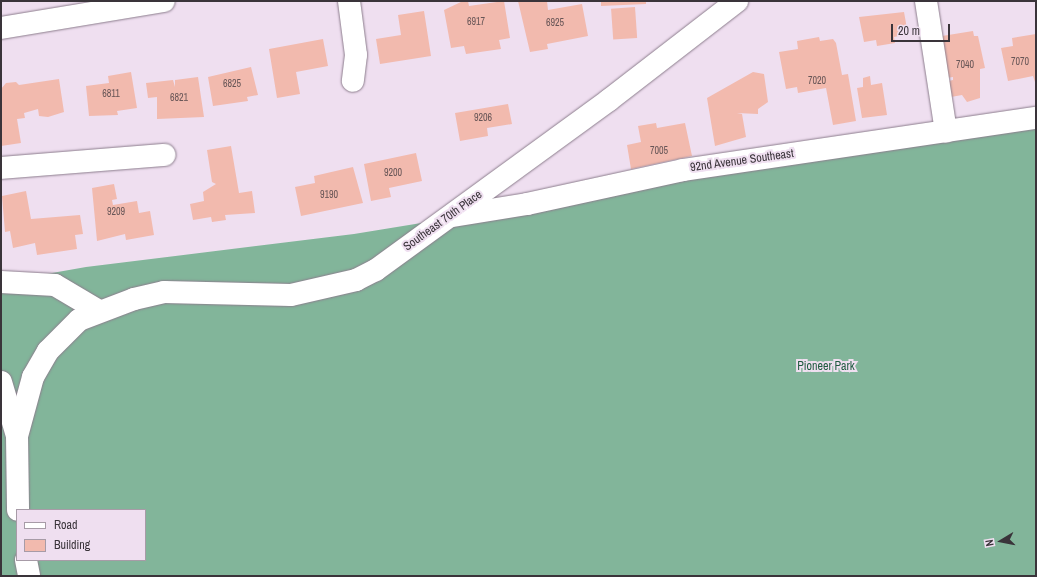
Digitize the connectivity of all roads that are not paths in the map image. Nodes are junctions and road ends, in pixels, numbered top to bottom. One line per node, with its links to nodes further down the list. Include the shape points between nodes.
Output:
1 (164, 1): 5 (street)
2 (349, 1): 6 (street, via 356,55)
3 (737, 1): 11 (street, Southeast 70th Place)
4 (926, 1): 8 (street)
5 (1, 28)
6 (353, 81)
7 (1036, 118): 8 (street, 92nd Avenue Southeast)
8 (946, 131): 11 (street, 92nd Avenue Southeast, via 683,170 526,204)
9 (164, 155): 10 (street)
10 (1, 168)
11 (450, 216): 13 (street, Southeast 70th Place, via 376,270 338,287 261,296 164,292)
12 (1, 282): 13 (street, via 55,285)
13 (100, 311): 15 (street, Southeast 70th Place, via 79,320 48,351 25,398)
14 (1, 382): 15 (street)
15 (17, 436): 16 (street)
16 (18, 509)
17 (26, 561): 18 (street)
18 (29, 576)

